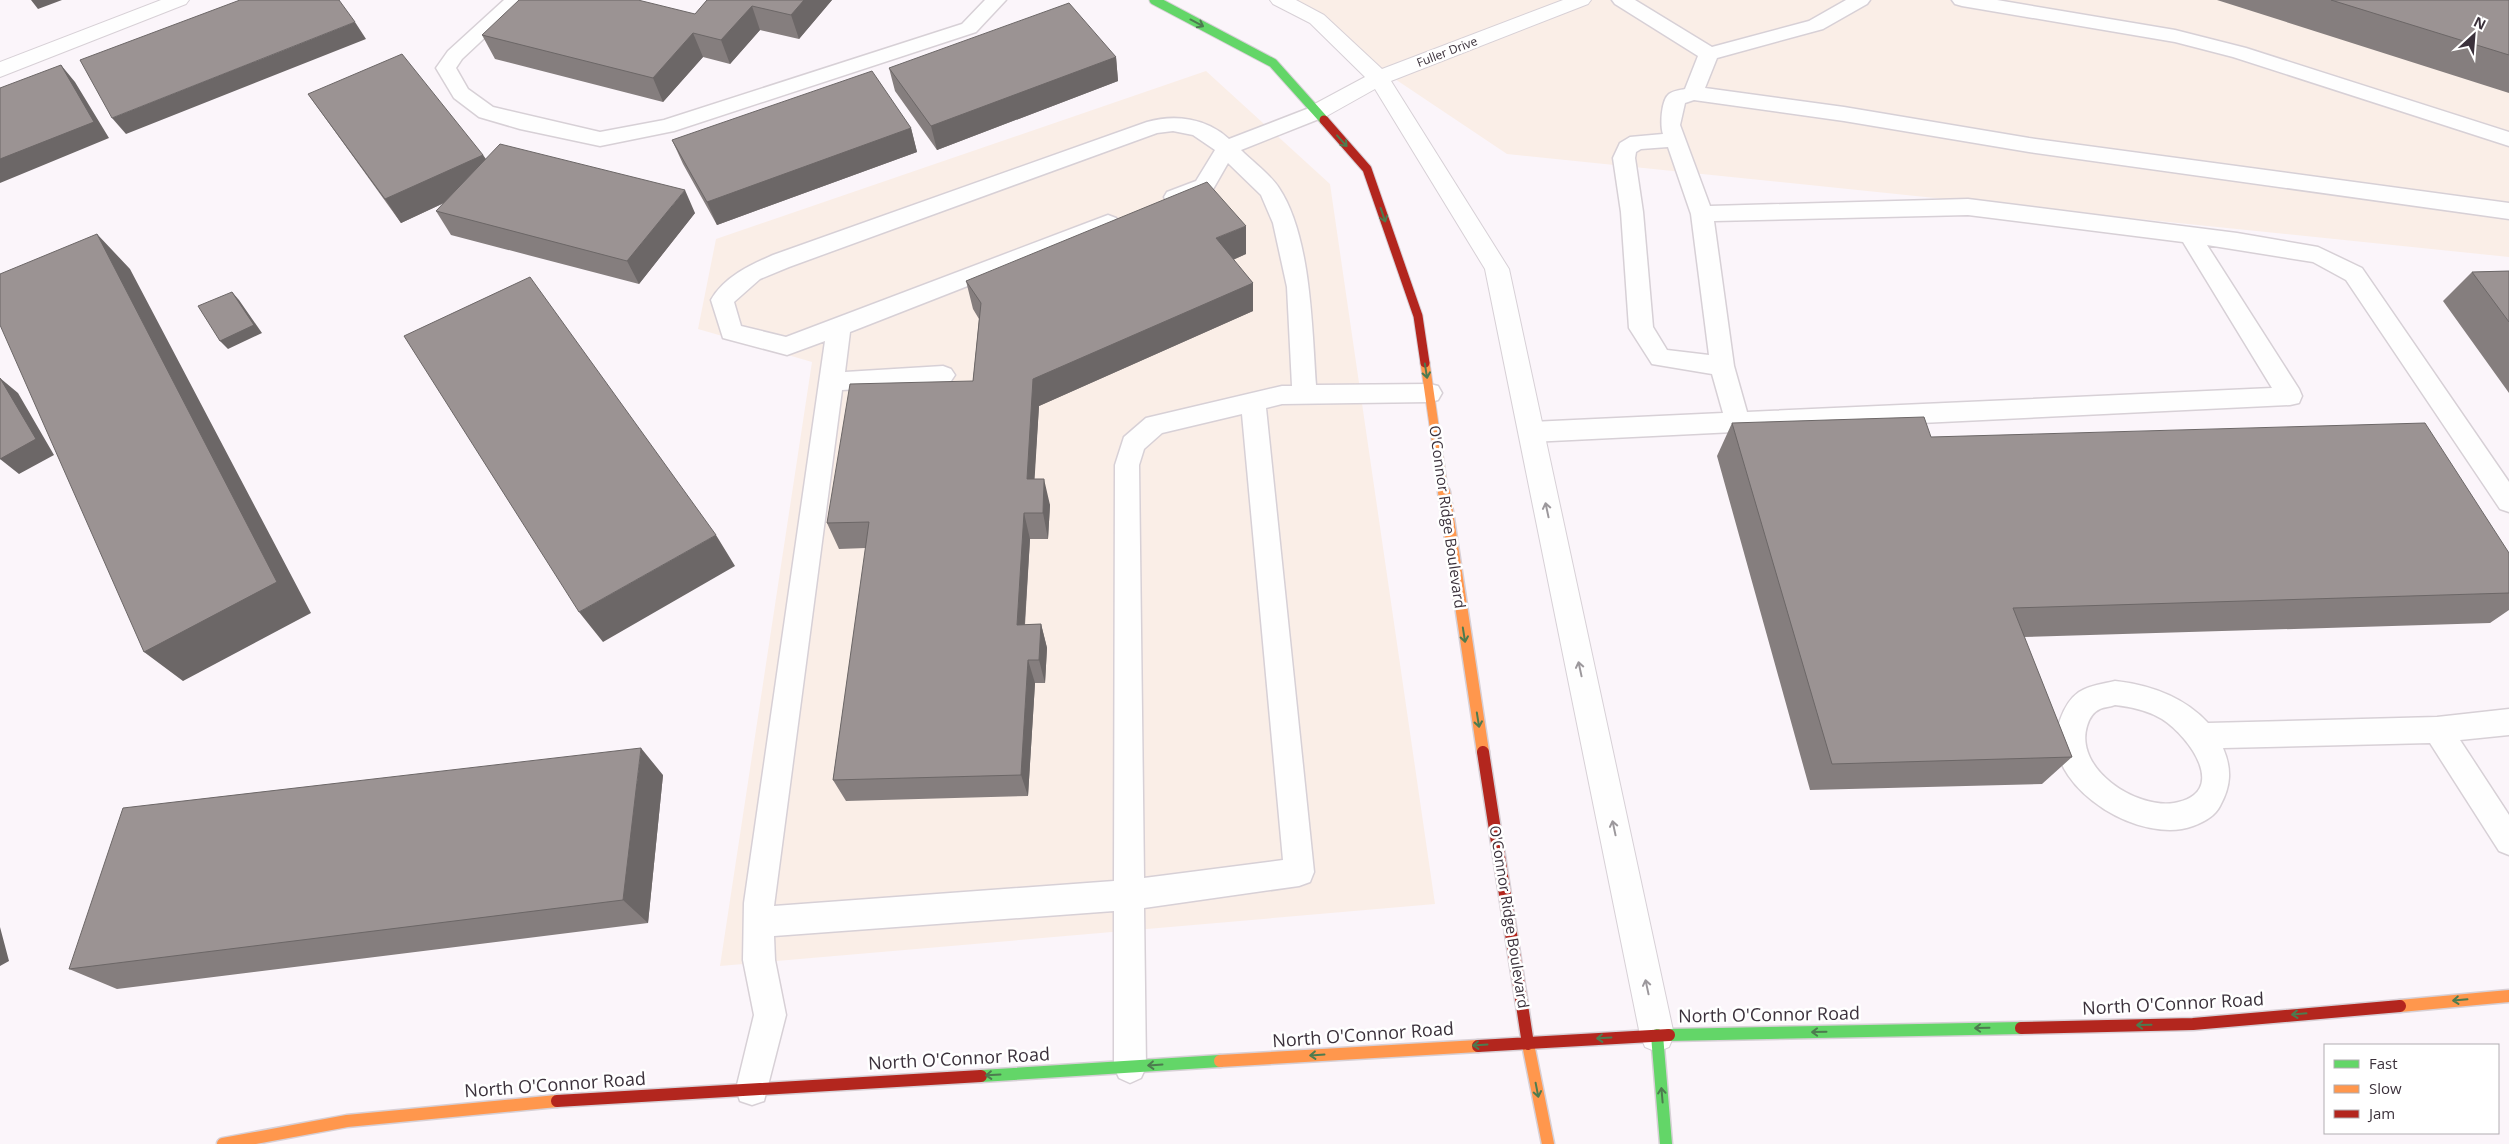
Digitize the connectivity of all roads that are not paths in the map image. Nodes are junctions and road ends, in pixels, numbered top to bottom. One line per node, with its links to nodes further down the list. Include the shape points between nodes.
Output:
1 (179, 0): 11 (street)
2 (515, 0): 3 (lane, via 455,55 446,68 461,93 486,112 600,139 667,126 969,28)
3 (996, 0)
4 (1154, 0): 14 (main road, O'Connor Ridge Boulevard, one-way to 14, via 1273,63)
5 (1280, 0): 12 (street, via 1317,19)
6 (1581, 0): 12 (street, Fuller Drive)
7 (1622, 0): 10 (lane)
8 (1860, 0): 10 (lane, via 1816,24)
9 (1962, 0): 15 (lane, via 2194,40)
10 (1709, 54): 13 (lane)
11 (0, 70)
12 (1379, 78): 14 (street, Fuller Drive); 29 (street, via 1498,270)
13 (1693, 93): 16 (lane, via 1676,98 1670,125); 18 (lane, via 2029,145)
14 (1317, 112): 17 (lane); 25 (main road, O'Connor Ridge Boulevard, one-way to 25, via 1367,169 1418,316)
15 (2509, 139)
16 (1676, 140): 19 (lane); 22 (lane, via 1637,142 1627,148 1624,158 1642,328 1660,358)
17 (1227, 148): 21 (lane, via 1204,186); 21 (lane, via 1199,129 1173,124 1154,127 781,261 752,273 722,300 730,332 787,346); 26 (lane, via 1270,191 1284,223 1298,287)
18 (2509, 211)
19 (1702, 214): 20 (lane, via 1968,207); 22 (lane)
20 (2191, 237): 28 (lane, via 2290,396); 30 (lane, via 2318,255 2354,274)
21 (839, 327): 24 (lane)
22 (1722, 366): 28 (lane)
23 (943, 375): 24 (lane)
24 (831, 382): 36 (lane)
25 (1430, 393): 26 (lane); 39 (main road, O'Connor Ridge Boulevard, one-way to 39, via 1456,584)
26 (1305, 394): 27 (lane)
27 (1252, 402): 35 (lane, via 1155,425 1133,444 1127,465); 35 (lane, via 1299,872)
28 (1738, 422): 29 (lane)
29 (1531, 432): 38 (street, one-way to 29)
30 (2509, 502)
31 (2509, 722): 32 (lane)
32 (2437, 730): 33 (lane); 34 (lane)
33 (2201, 736): 33 (lane, via 2183,718 2161,704 2138,695 2115,693 2095,697 2080,708 2071,722 2070,742 2077,762 2090,781 2109,798 2132,811 2157,818 2180,817 2199,810 2212,796 2217,778 2212,757)
34 (2509, 840)
35 (1129, 895): 36 (lane); 40 (lane)
36 (759, 922): 41 (lane, via 759,960 770,1015)
37 (2509, 996): 38 (main road, North O'Connor Road, one-way to 38, via 2193,1024)
38 (1657, 1035): 39 (main road, North O'Connor Road, one-way to 39); 44 (main road, one-way to 38)
39 (1528, 1042): 40 (main road, North O'Connor Road, one-way to 40); 43 (main road, O'Connor Ridge Boulevard, one-way to 43)
40 (1130, 1067): 41 (main road, North O'Connor Road, one-way to 41)
41 (752, 1089): 42 (main road, North O'Connor Road, via 559,1101 347,1121)
42 (223, 1144)
43 (1548, 1144)
44 (1666, 1144)

